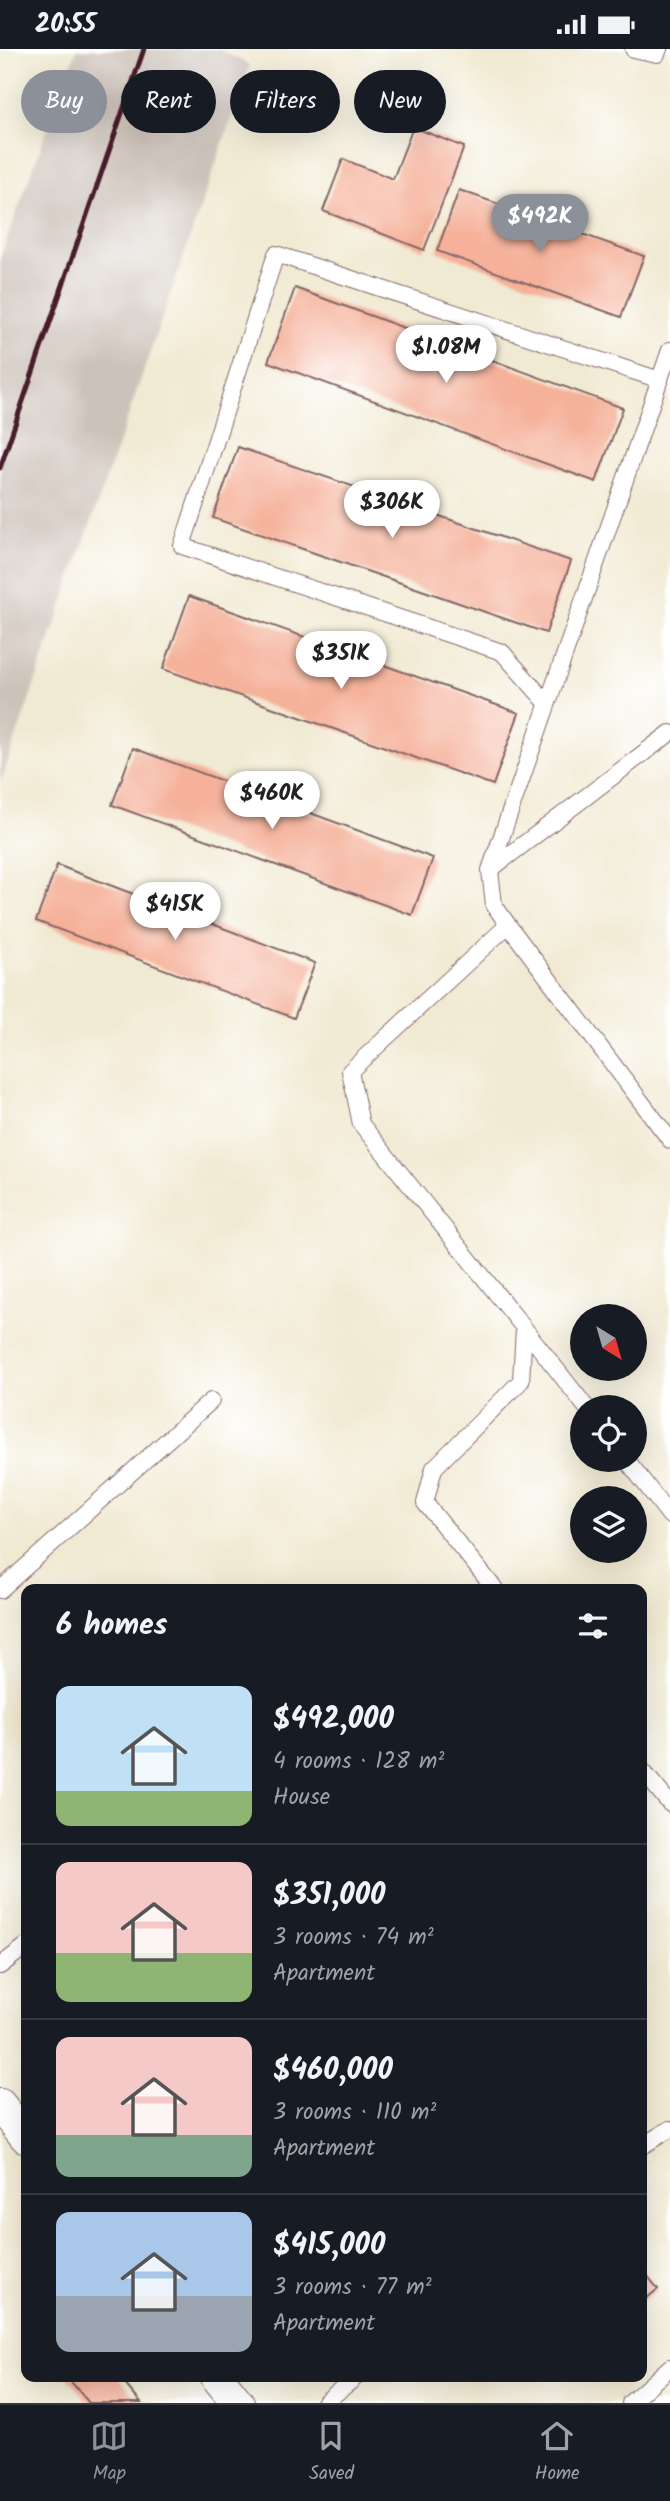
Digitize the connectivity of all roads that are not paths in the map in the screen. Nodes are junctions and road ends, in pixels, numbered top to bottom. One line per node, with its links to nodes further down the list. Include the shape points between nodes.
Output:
1 (633, 49): 2 (lane, via 657,54)
2 (659, 49)
3 (670, 350): 4 (lane)
4 (660, 380): 5 (lane); 5 (lane, via 276,254 182,546 502,652)
5 (547, 703): 7 (lane)
6 (670, 733): 7 (lane)
7 (490, 870): 8 (lane, via 494,905)
8 (508, 925): 9 (lane); 10 (lane, via 350,1071 361,1124)
9 (670, 1140)
10 (524, 1328): 11 (lane); 15 (lane, via 520,1381 434,1468 425,1503)
11 (577, 1395)
12 (211, 1401): 16 (lane)
13 (636, 1472): 14 (lane)
14 (670, 1516)
15 (491, 1584)
16 (0, 1590)
17 (647, 1776): 18 (lane)
18 (670, 1804)
19 (21, 1950): 20 (lane)
20 (0, 1966)
21 (0, 2105): 23 (street)
22 (670, 2129): 24 (lane)
23 (21, 2131)
24 (647, 2143)
25 (670, 2367): 30 (lane)
26 (221, 2382): 28 (street)
27 (350, 2382): 29 (lane)
28 (238, 2403)
29 (324, 2403)
30 (630, 2403)

